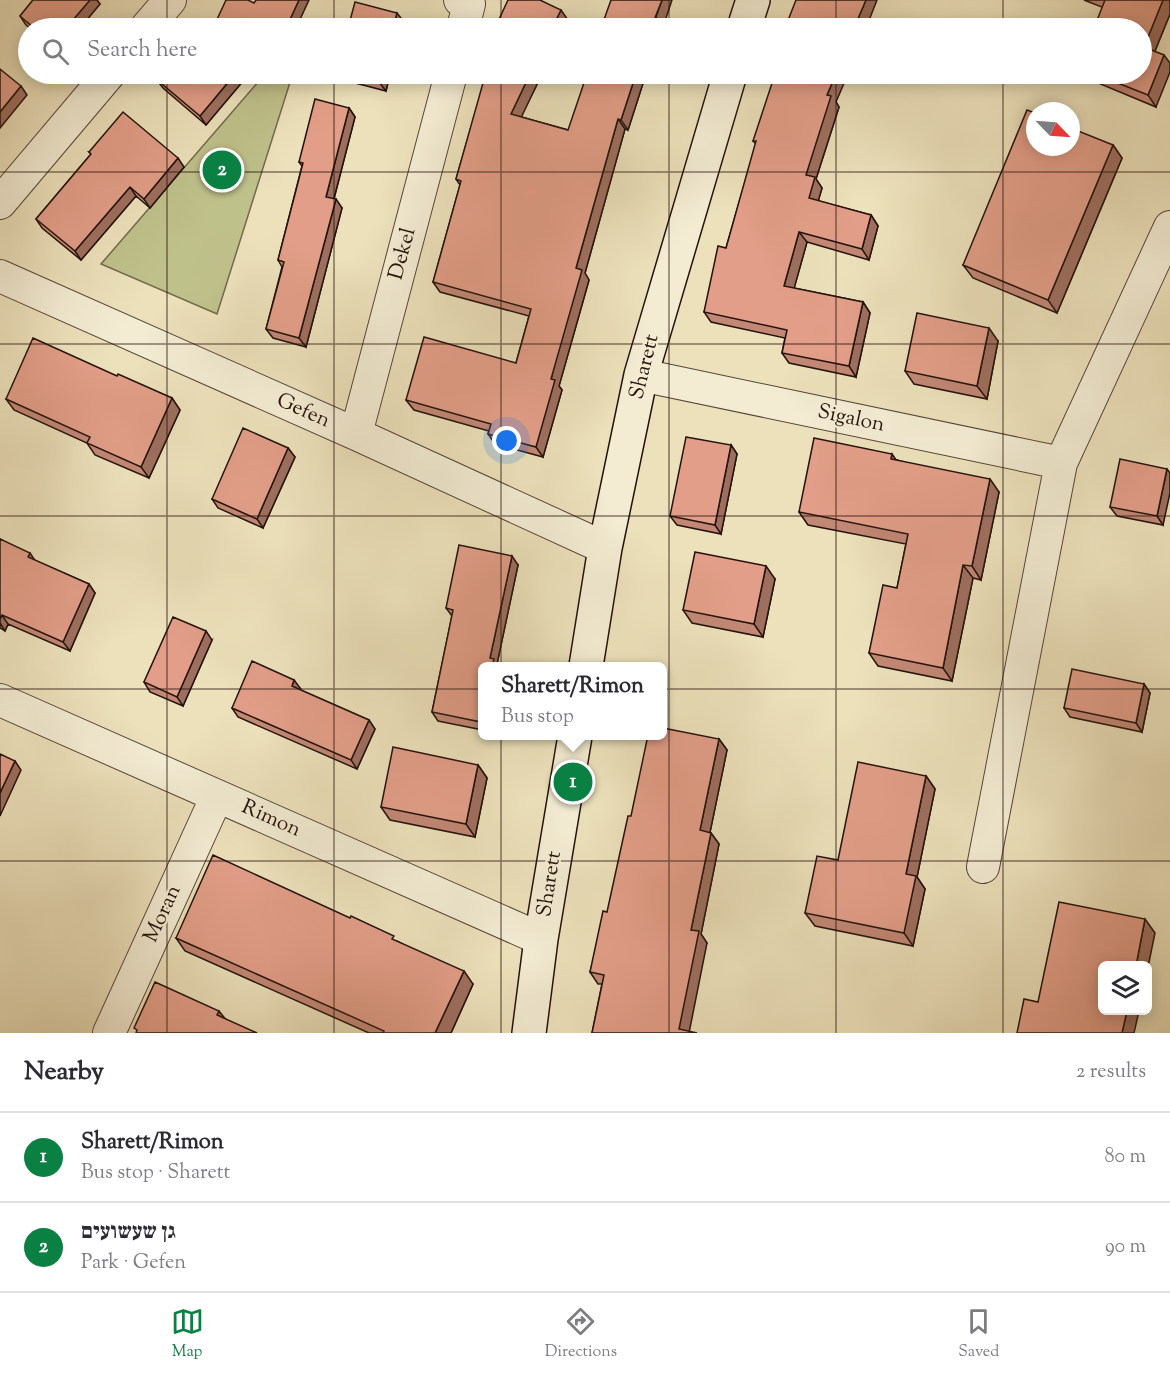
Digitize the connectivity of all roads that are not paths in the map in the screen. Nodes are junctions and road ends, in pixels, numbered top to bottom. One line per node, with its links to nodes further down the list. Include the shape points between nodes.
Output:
1 (170, 0): 4 (street)
2 (460, 0): 5 (street, via 469,4)
3 (753, 0): 6 (street)
4 (155, 18)
5 (466, 18)
6 (747, 18)
7 (101, 84): 10 (street)
8 (448, 84): 14 (street, Dekel)
9 (727, 84): 13 (street, Sharett)
10 (0, 203)
11 (1170, 227): 15 (street)
12 (0, 276): 14 (street, Gefen)
13 (641, 375): 15 (street, Sigalon); 16 (street, Sharett)
14 (356, 434): 16 (street, Gefen)
15 (1062, 463): 21 (street)
16 (605, 548): 17 (street, Sharett)
17 (587, 662)
18 (0, 700): 20 (street, Rimon)
19 (574, 740): 22 (street, Sharett)
20 (218, 795): 22 (street, Rimon); 23 (street, Moran)
21 (983, 867)
22 (541, 939): 24 (street, Sharett)
23 (109, 1033)
24 (529, 1033)

